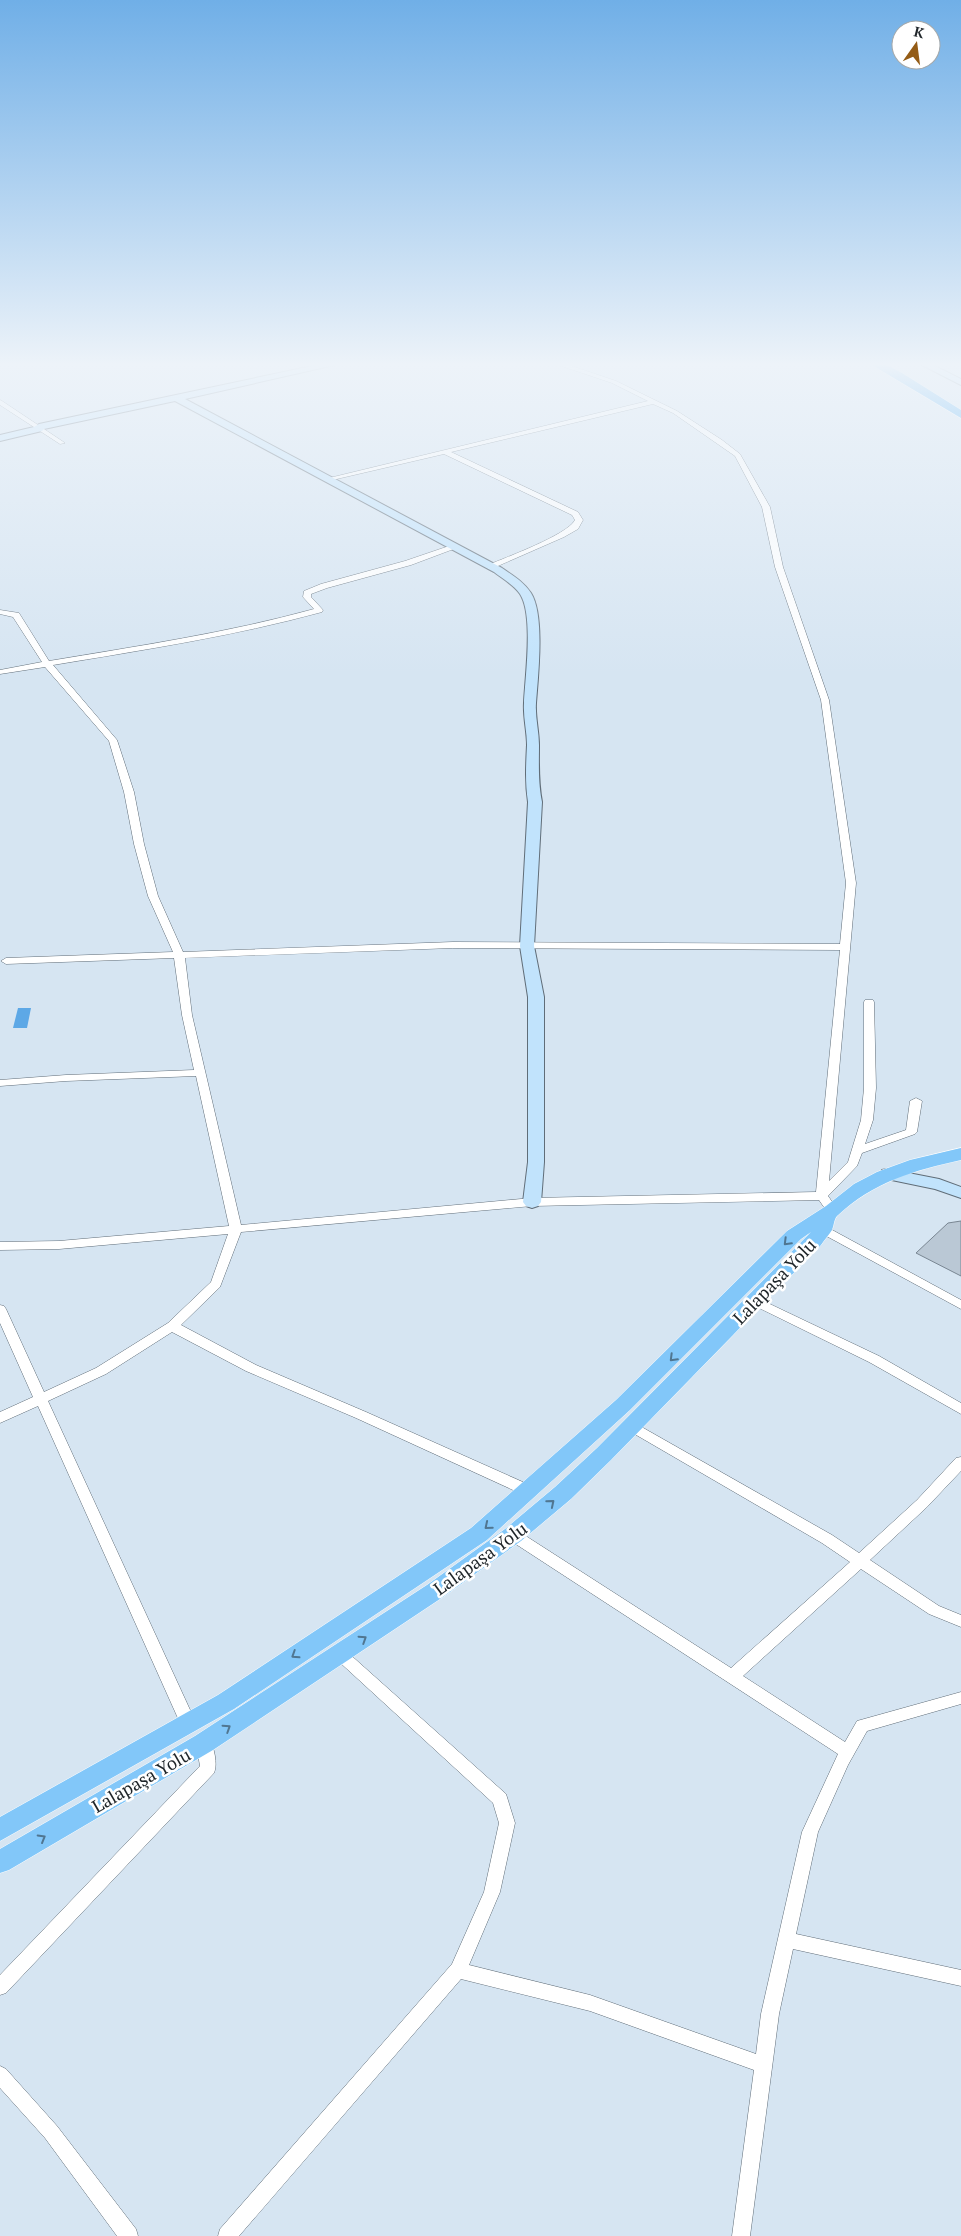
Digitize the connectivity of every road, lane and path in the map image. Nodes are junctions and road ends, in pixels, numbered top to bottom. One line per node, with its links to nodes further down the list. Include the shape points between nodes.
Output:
1 (304, 466): 5 (street)
2 (379, 466): 5 (street)
3 (476, 466): 7 (street, via 575,514 579,520 575,527 561,535)
4 (744, 466): 12 (street, via 766,507 779,567 825,700 851,883)
5 (328, 479): 6 (street)
6 (455, 547): 7 (street); 9 (street, via 307,593 319,610)
7 (491, 566): 11 (street, via 516,583 526,594 532,609 531,781 535,802)
8 (0, 612): 9 (street, via 16,615)
9 (47, 664): 10 (street); 13 (street, via 113,740 129,792 153,896)
10 (0, 672)
11 (527, 946): 12 (street); 13 (street, via 453,945); 23 (street, via 536,997 536,1162)
12 (844, 947): 24 (street)
13 (179, 954): 14 (street); 16 (street, via 187,1015)
14 (6, 961)
15 (870, 1002): 19 (street, via 870,1088 867,1120)
16 (201, 1073): 17 (street); 25 (street)
17 (0, 1083)
18 (916, 1102): 19 (street, via 911,1132)
19 (857, 1151): 24 (street)
20 (961, 1154): 21 (main road)
21 (888, 1174): 22 (street, via 939,1184); 24 (main road)
22 (961, 1193)
23 (532, 1202): 24 (street); 25 (street)
24 (826, 1212): 27 (main road, Lalapaşa Yolu, via 814,1241); 28 (street); 36 (main road, Lalapaşa Yolu, one-way to 36, via 794,1236 667,1363)
25 (236, 1229): 26 (street, via 59,1245); 30 (street, via 216,1284)
26 (0, 1246)
27 (755, 1301): 32 (street, via 874,1359); 34 (main road, Lalapaşa Yolu)
28 (961, 1305)
29 (0, 1309): 31 (street)
30 (172, 1326): 31 (street, via 102,1371); 36 (street, via 251,1368)
31 (41, 1400): 33 (street); 43 (street)
32 (961, 1409)
33 (0, 1418)
34 (631, 1426): 37 (main road, Lalapaşa Yolu, one-way to 34); 38 (street)
35 (961, 1462): 38 (street)
36 (529, 1491): 43 (main road, Lalapaşa Yolu, one-way to 43, via 478,1534)
37 (513, 1535): 40 (main road, Lalapaşa Yolu, one-way to 37); 41 (street)
38 (861, 1562): 39 (street, via 934,1610); 41 (street)
39 (961, 1621)
40 (340, 1654): 44 (main road, Lalapaşa Yolu, one-way to 40); 49 (street, via 500,1799 507,1823 492,1892)
41 (732, 1677): 45 (street)
42 (961, 1698): 45 (street, via 862,1726)
43 (189, 1725): 46 (main road, Lalapaşa Yolu)
44 (204, 1743): 47 (main road, Lalapaşa Yolu, one-way to 44); 51 (street, via 208,1768)
45 (848, 1752): 48 (street, via 810,1832)
46 (0, 1830)
47 (0, 1862)
48 (786, 1940): 50 (street); 52 (street)
49 (458, 1970): 52 (street, via 590,2003); 55 (street)
50 (961, 1978)
51 (0, 1986)
52 (763, 2064): 56 (street)
53 (0, 2075): 54 (street, via 51,2132)
54 (129, 2236)
55 (227, 2236)
56 (741, 2236)

